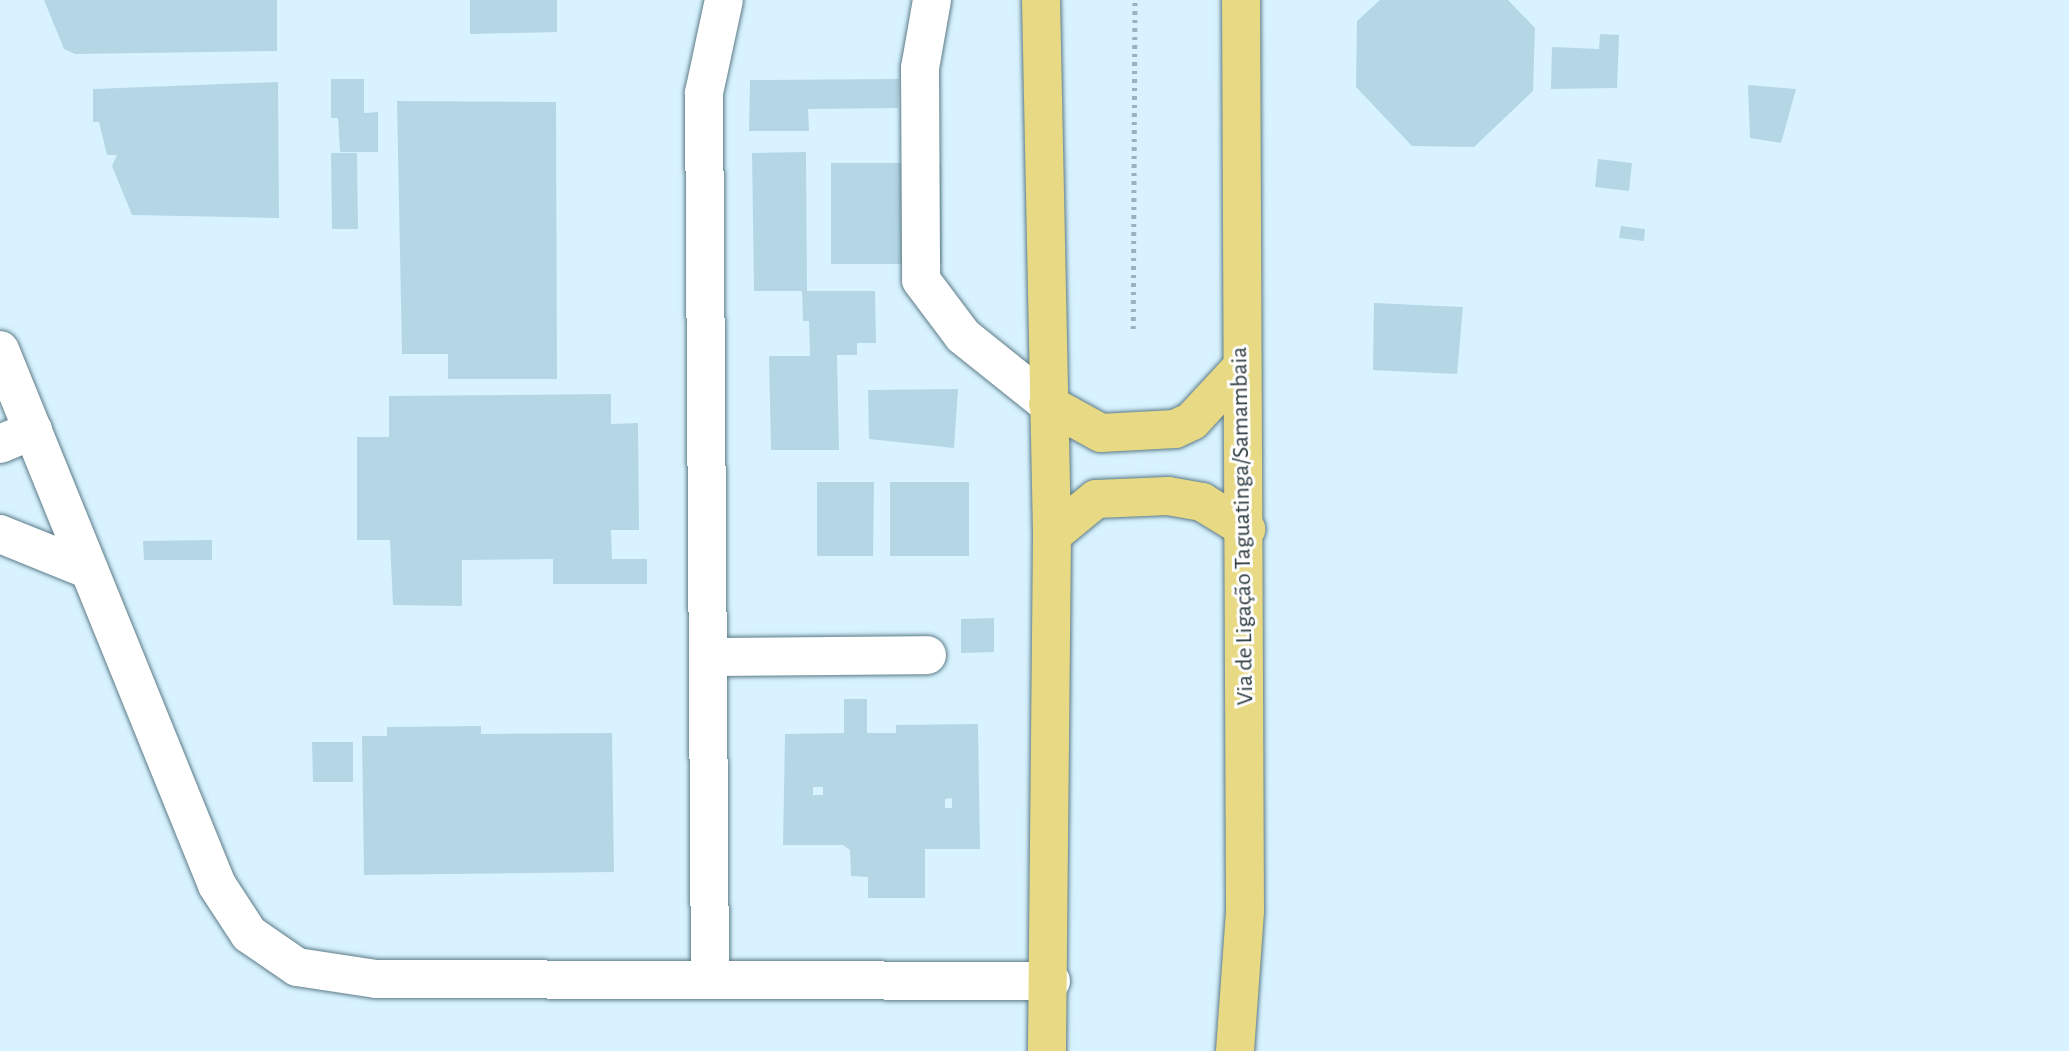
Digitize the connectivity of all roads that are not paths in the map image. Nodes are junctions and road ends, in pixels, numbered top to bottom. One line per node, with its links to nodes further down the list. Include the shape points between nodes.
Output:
1 (724, 0): 14 (street, via 704,93)
2 (932, 0): 7 (street, via 920,68 921,280 963,336)
3 (1041, 0): 7 (main road)
4 (1241, 0): 6 (main road, Via de Ligação Taguatinga/Samambaia)
5 (0, 350): 8 (street)
6 (1240, 369): 7 (main road, via 1192,421 1175,429 1101,433); 9 (main road, Via de Ligação Taguatinga/Samambaia)
7 (1048, 404): 11 (main road)
8 (17, 437): 12 (street)
9 (1246, 529): 11 (main road, via 1202,502 1156,497 1096,499); 18 (main road, Via de Ligação Taguatinga/Samambaia, via 1245,910)
10 (0, 534): 12 (street)
11 (1052, 536): 16 (main road)
12 (89, 569): 15 (street, via 217,885 249,933 297,968 376,979)
13 (927, 654): 14 (street)
14 (708, 657): 15 (street)
15 (710, 977): 16 (street)
16 (1051, 981): 17 (main road)
17 (1047, 1051)
18 (1235, 1051)

